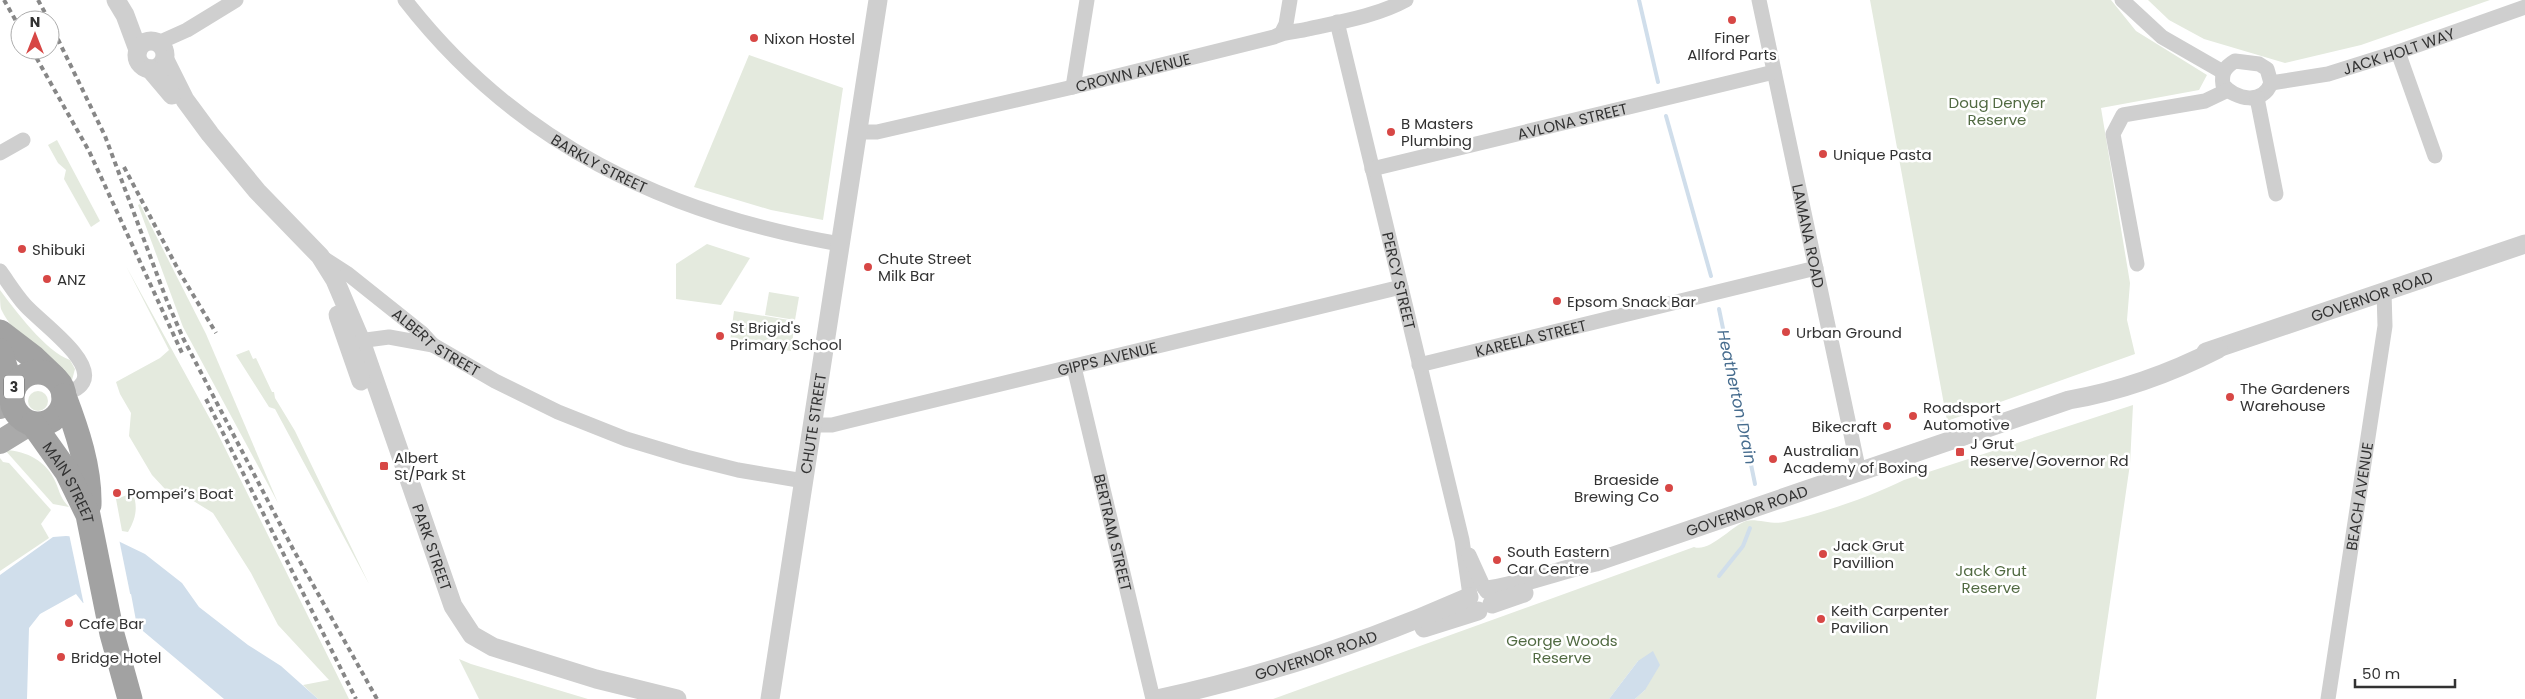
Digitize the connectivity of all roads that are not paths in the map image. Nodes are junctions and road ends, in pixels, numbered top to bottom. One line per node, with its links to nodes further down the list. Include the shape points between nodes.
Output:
1 (236, 0): 13 (street)
2 (405, 0): 27 (street, BARKLY STREET, via 428,29 481,82 567,147 606,169 648,190 708,212 779,233)
3 (878, 0): 21 (street, CHUTE STREET)
4 (1087, 0): 18 (street)
5 (1290, 0): 12 (street)
6 (1406, 0): 11 (street, CROWN AVENUE)
7 (1759, 0): 15 (street, LAMANA ROAD)
8 (2122, 0): 16 (street, via 2162,37)
9 (121, 7): 13 (street, ALBERT STREET)
10 (2525, 7): 14 (street, JACK HOLT WAY)
11 (1337, 22): 12 (street, CROWN AVENUE); 25 (street, PERCY STREET)
12 (1282, 32): 18 (street, CROWN AVENUE, via 1274,37)
13 (155, 52): 29 (street, ALBERT STREET, via 210,134)
14 (2398, 52): 17 (street, JACK HOLT WAY, via 2328,74); 24 (street)
15 (1774, 72): 25 (street, AVLONA STREET); 31 (street, LAMANA ROAD)
16 (2223, 72): 17 (street, via 2235,61 2259,64 2267,69); 19 (street, via 2223,85)
17 (2271, 83): 20 (street, via 2264,95)
18 (1073, 87): 21 (street, CROWN AVENUE, via 877,132)
19 (2228, 90): 20 (street, via 2236,96); 30 (street, via 2205,101 2123,115 2113,134)
20 (2257, 98): 26 (street)
21 (858, 132): 27 (street, CHUTE STREET)
22 (23, 140): 23 (street)
23 (0, 153)
24 (2435, 156)
25 (1372, 169): 33 (street, PERCY STREET)
26 (2276, 194)
27 (840, 244): 44 (street, CHUTE STREET)
28 (2525, 244): 34 (street, GOVERNOR ROAD)
29 (315, 258): 36 (street, PARK STREET, via 335,280); 37 (street, ALBERT STREET, via 348,274 422,333)
30 (2137, 264)
31 (1816, 268): 39 (street, KAREELA STREET); 46 (street, LAMANA ROAD)
32 (0, 271): 41 (street, via 25,305 83,364 83,381 74,390)
33 (1401, 287): 39 (street, PERCY STREET); 40 (street, GIPPS AVENUE)
34 (2384, 292): 46 (street, GOVERNOR ROAD, via 2218,349 2185,366 2139,382 2068,400); 56 (street, BEACH AVENUE, via 2385,326)
35 (0, 332): 41 (highway, MAIN STREET / 3, via 34,358)
36 (354, 342): 37 (street, via 389,337); 51 (street, PARK STREET, via 443,612 460,640 485,658); 52 (street, PARK STREET, via 453,606 472,635 493,647 526,658)
37 (433, 346): 47 (street, ALBERT STREET, via 527,397 611,434 713,465)
38 (0, 351): 42 (highway, 3)
39 (1420, 364): 49 (street, PERCY STREET, via 1462,540)
40 (1074, 366): 44 (street, GIPPS AVENUE, via 832,425); 54 (street, BERTRAM STREET)
41 (61, 388): 42 (highway, 3, via 42,372 30,373 19,380); 43 (highway, via 62,409 54,419 42,424); 48 (highway, MAIN STREET / 3, via 75,423 86,468)
42 (8, 397): 43 (highway, 3, via 17,413)
43 (32, 423): 45 (main road); 48 (highway, MAIN STREET / 3, via 67,472)
44 (813, 424): 47 (street, CHUTE STREET)
45 (0, 442)
46 (1859, 472): 49 (street, GOVERNOR ROAD, via 1596,562 1563,569)
47 (804, 481): 53 (street, CHUTE STREET)
48 (89, 523): 50 (highway, 3)
49 (1480, 597): 54 (street, GOVERNOR ROAD, via 1269,670); 55 (street, GOVERNOR ROAD, via 1266,684)
50 (130, 699)
51 (624, 699)
52 (677, 699)
53 (770, 699)
54 (1155, 699)
55 (1213, 699)
56 (2328, 699)

